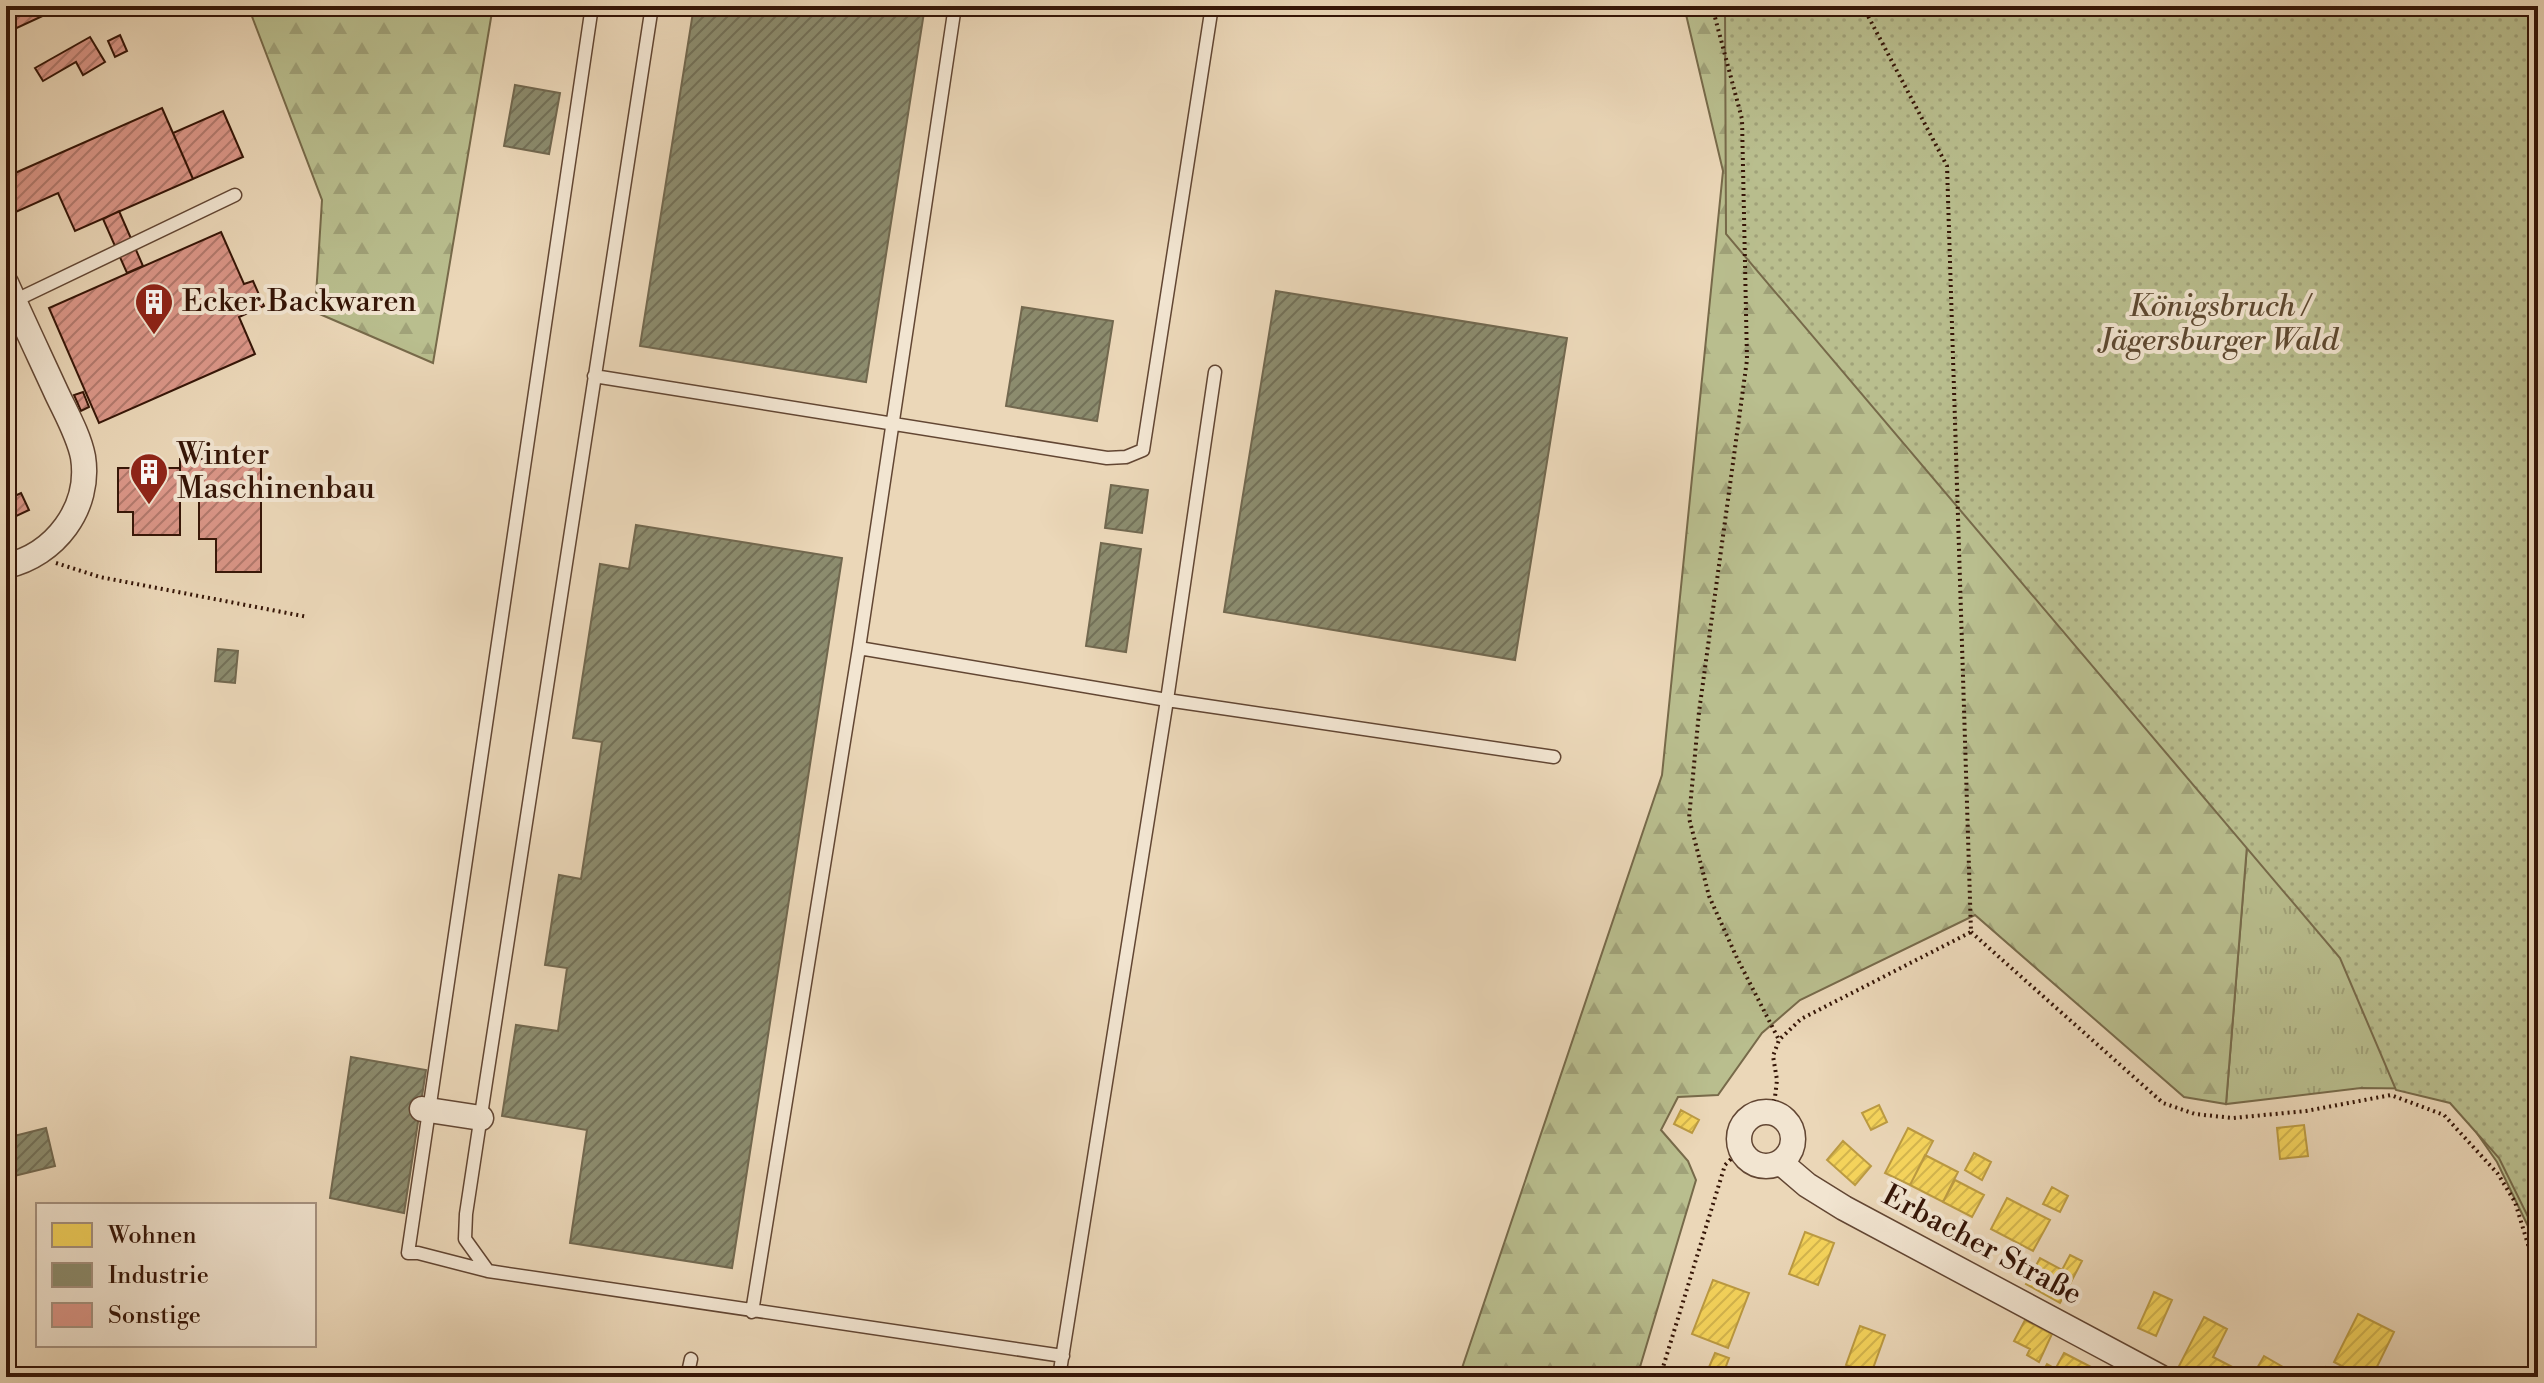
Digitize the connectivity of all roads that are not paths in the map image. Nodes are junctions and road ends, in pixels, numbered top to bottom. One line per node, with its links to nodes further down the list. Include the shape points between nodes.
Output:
1 (592, 6): 14 (lane)
2 (652, 6): 8 (lane)
3 (955, 6): 9 (lane)
4 (1212, 6): 9 (lane, via 1143,450 1107,458)
5 (235, 195): 6 (lane)
6 (10, 292): 10 (street, via 68,417 83,456 83,481 69,523 56,539 28,559)
7 (1215, 372): 12 (lane)
8 (594, 376): 9 (lane); 15 (lane)
9 (892, 423): 11 (lane)
10 (6, 566)
11 (859, 648): 12 (lane); 18 (lane)
12 (1167, 700): 13 (lane); 19 (lane)
13 (1554, 757)
14 (425, 1110): 15 (street); 17 (lane, via 408,1253)
15 (481, 1118): 17 (lane, via 465,1239)
16 (1780, 1162): 16 (street, Erbacher Straße, via 1792,1145 1788,1124 1770,1113 1748,1118 1738,1139 1747,1160 1769,1166); 23 (street, Erbacher Straße, via 1844,1208)
17 (488, 1271): 18 (lane)
18 (752, 1312): 19 (lane)
19 (1063, 1356): 22 (lane)
20 (691, 1359): 21 (lane)
21 (687, 1377)
22 (1059, 1377)
23 (2160, 1377)

